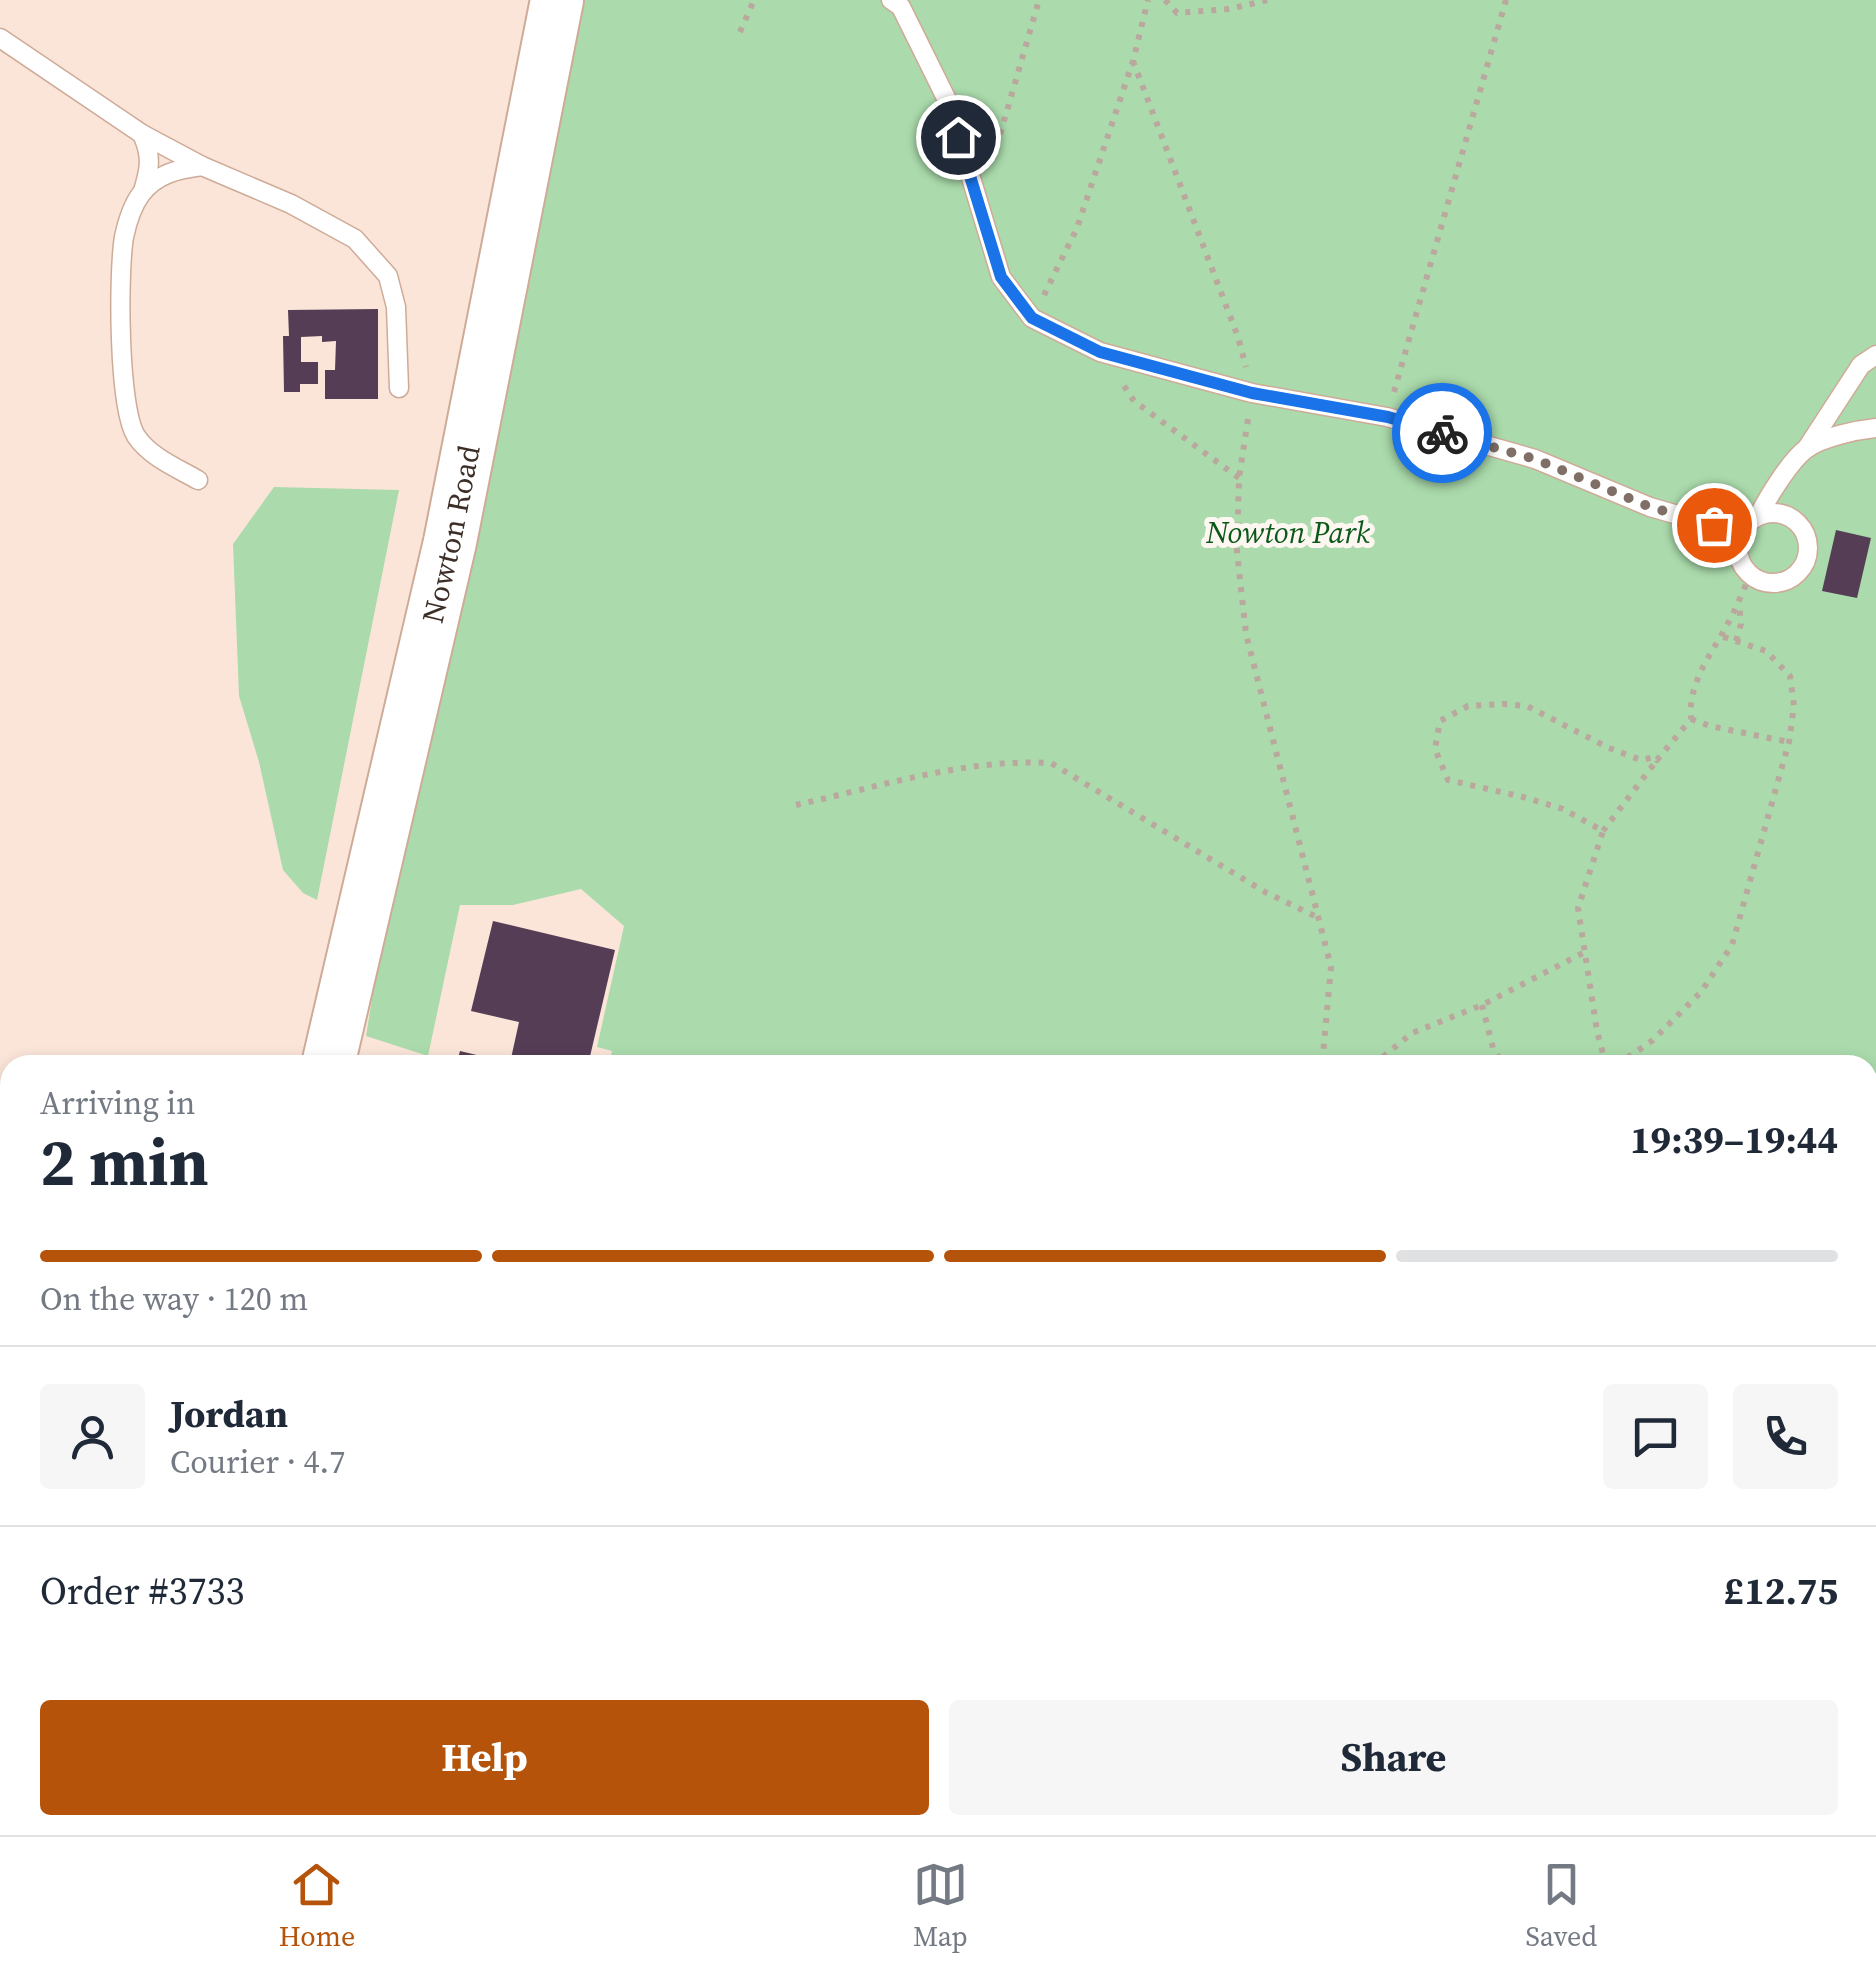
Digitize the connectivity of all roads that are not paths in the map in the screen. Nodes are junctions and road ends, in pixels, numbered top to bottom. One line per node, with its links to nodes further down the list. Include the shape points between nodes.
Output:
1 (557, 0): 14 (street, Nowton Road, via 450,542)
2 (891, 0): 13 (lane, via 901,7 948,102 1001,277 1032,318 1100,352 1252,393 1388,417 1535,459 1650,507)
3 (0, 38): 4 (lane)
4 (142, 134): 5 (lane); 6 (lane, via 150,150)
5 (202, 166): 6 (lane, via 178,168); 8 (lane, via 356,239 388,276)
6 (143, 191): 11 (lane, via 124,236 123,394 135,435 157,457)
7 (1876, 355): 10 (lane, via 1862,365)
8 (399, 388)
9 (1876, 428): 10 (lane)
10 (1807, 448): 12 (lane)
11 (198, 480)
12 (1760, 515): 13 (lane); 13 (lane, via 1792,518 1801,526 1809,547 1802,569 1783,582 1760,581 1738,556)
13 (1741, 533)
14 (330, 1055)

